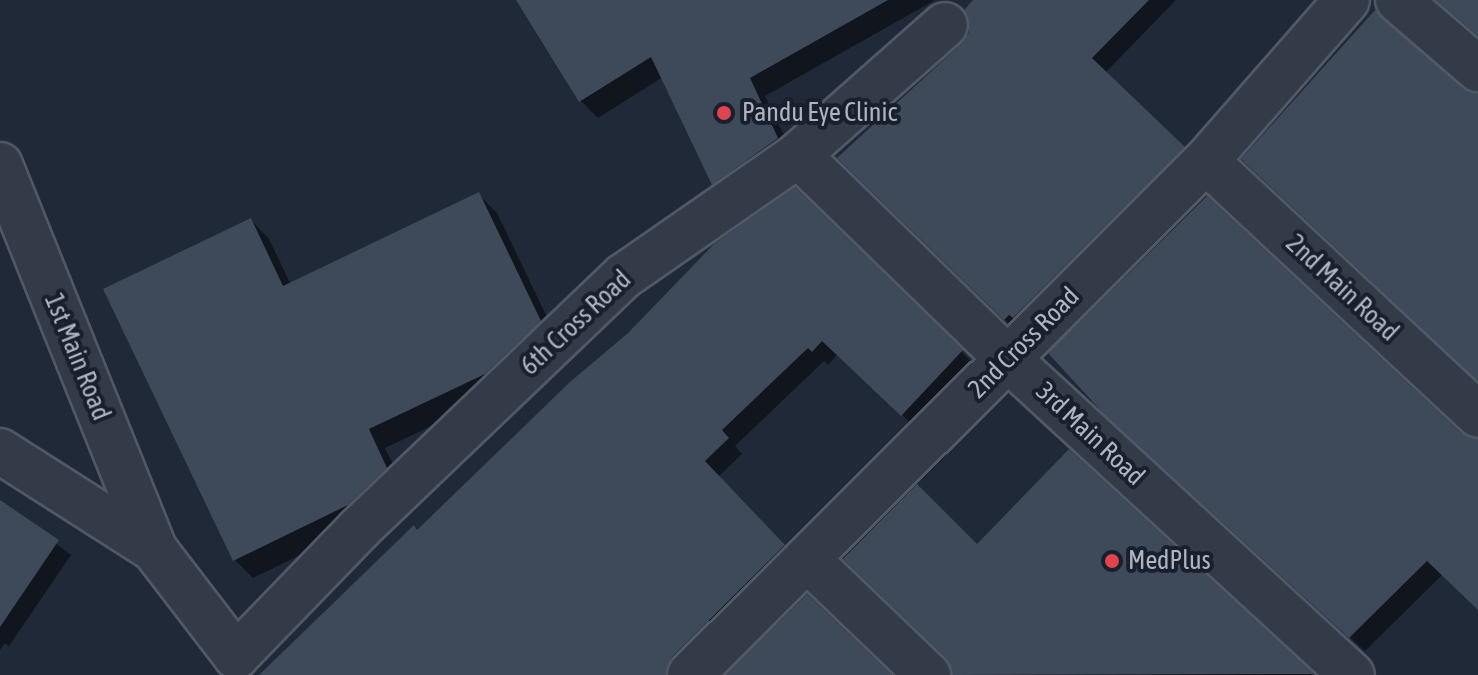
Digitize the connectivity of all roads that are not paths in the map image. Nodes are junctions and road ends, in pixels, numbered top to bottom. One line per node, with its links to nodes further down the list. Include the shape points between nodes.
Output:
1 (1347, 0): 6 (street, 2nd Cross Road)
2 (1398, 0): 4 (street)
3 (945, 25): 5 (street, 6th Cross Road)
4 (1478, 69)
5 (798, 155): 8 (street, 3rd Main Road); 13 (street, 6th Cross Road, via 624,276 359,529)
6 (1206, 161): 8 (street, 2nd Cross Road); 9 (street, 2nd Main Road)
7 (0, 165): 11 (street, 1st Main Road)
8 (1008, 359): 12 (street, 2nd Cross Road); 16 (street, 3rd Main Road)
9 (1478, 415)
10 (0, 451): 11 (street, 1st Main Road)
11 (154, 549): 13 (street, 1st Main Road)
12 (807, 559): 14 (street, 2nd Cross Road); 15 (street)
13 (237, 666)
14 (690, 675)
15 (928, 675)
16 (1352, 675)

